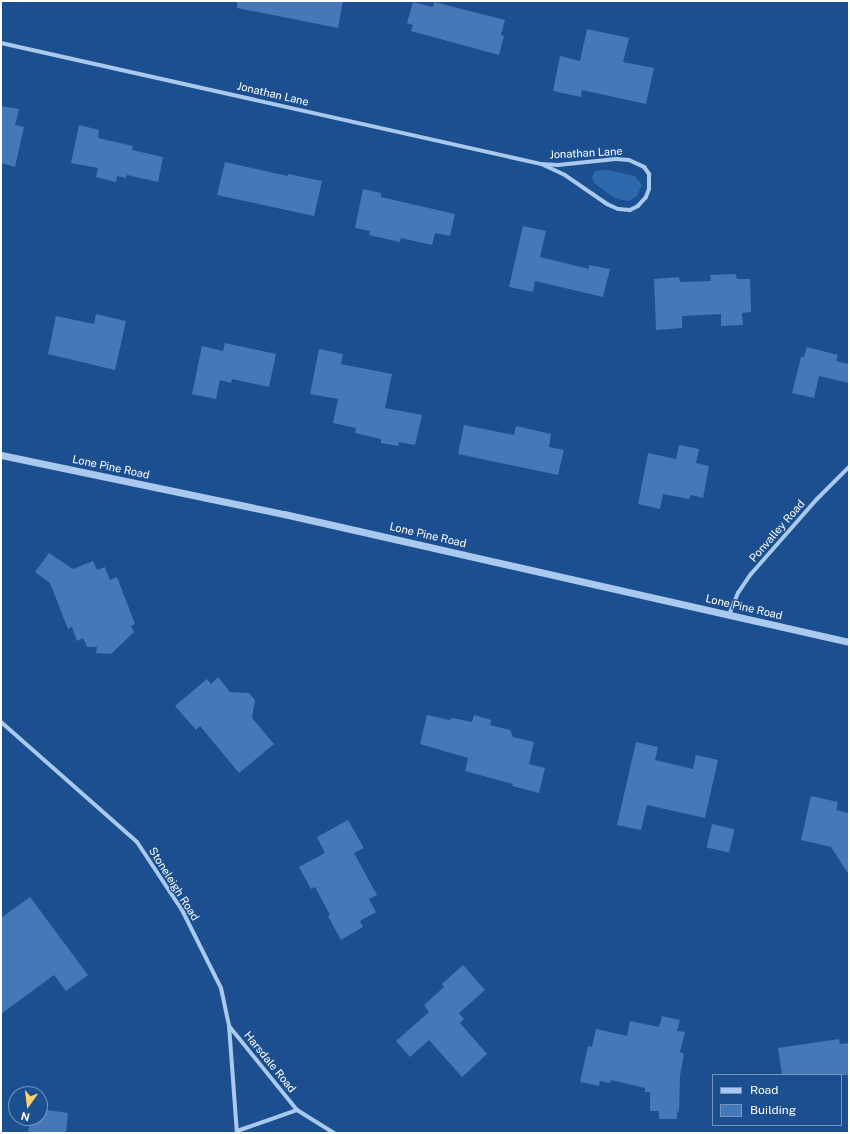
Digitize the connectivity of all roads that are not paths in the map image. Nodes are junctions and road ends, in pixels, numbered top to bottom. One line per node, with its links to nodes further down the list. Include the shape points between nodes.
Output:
1 (1, 44): 2 (street, Jonathan Lane)
2 (541, 164): 2 (street, Jonathan Lane, via 565,175 618,209 630,210 638,206 649,189 649,174 644,167 629,160)
3 (1, 455): 5 (street, Lone Pine Road, via 284,514)
4 (849, 468): 5 (street, Ponvalley Road, via 817,499 751,574 738,593)
5 (729, 615): 6 (street, Lone Pine Road)
6 (849, 642)
7 (1, 722): 8 (street, Stoneleigh Road, via 137,842 182,910 221,988)
8 (229, 1025): 9 (street, Harsdale Road); 10 (street, Stoneleigh Road)
9 (297, 1110): 10 (street, Harsdale Road); 11 (street, Harsdale Road)
10 (237, 1132)
11 (334, 1133)

